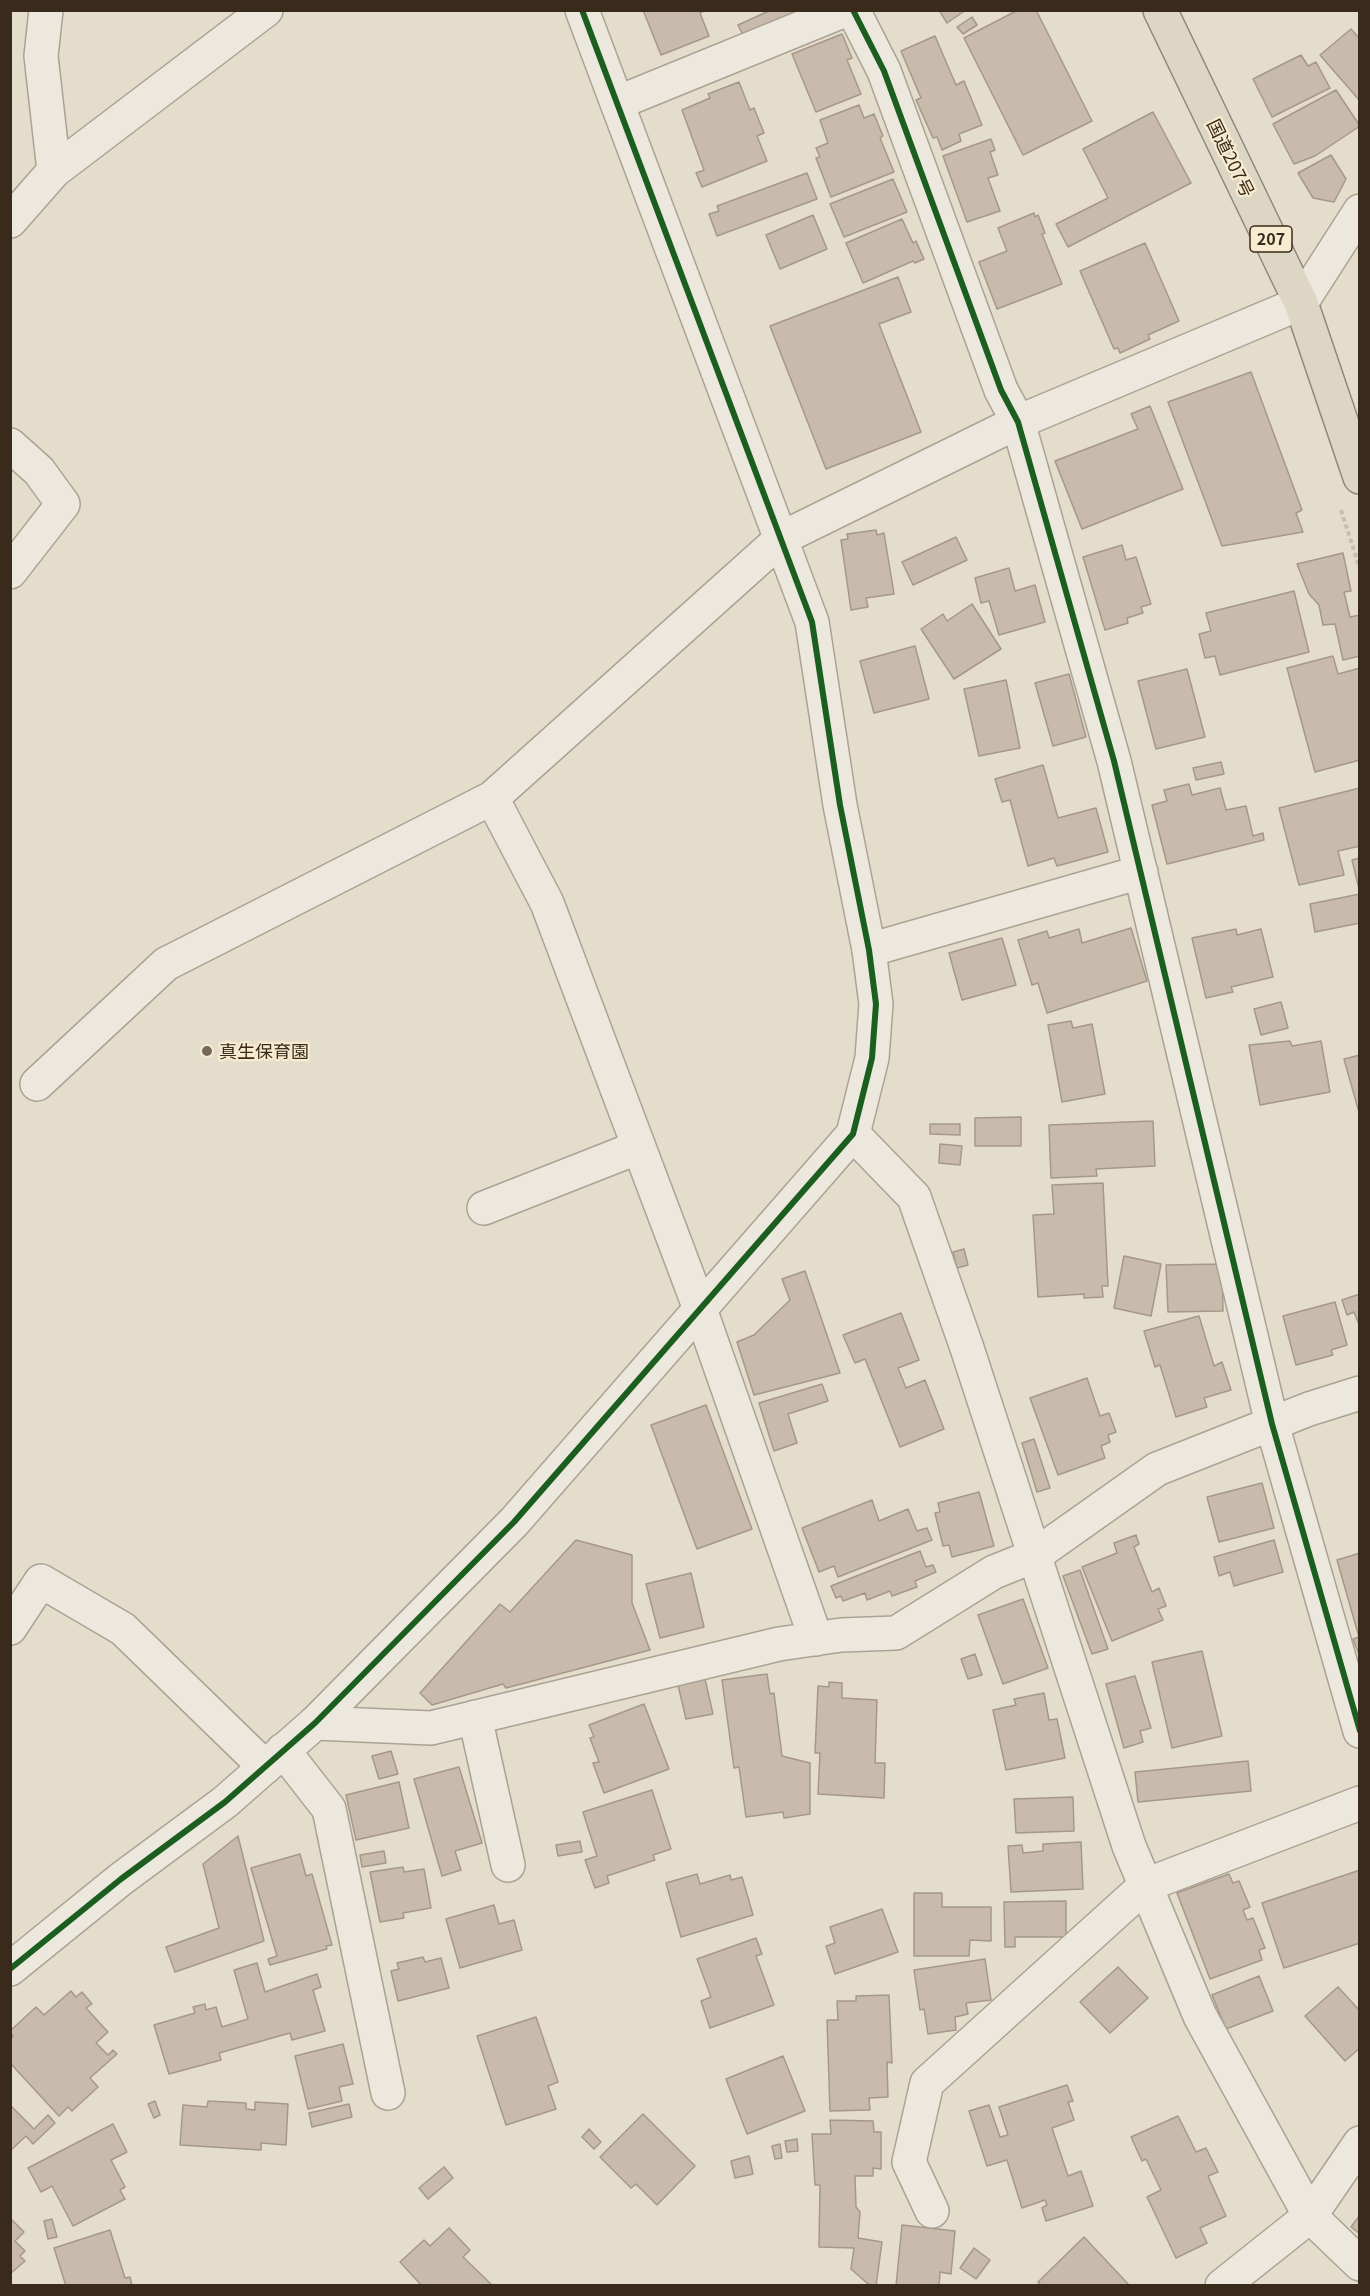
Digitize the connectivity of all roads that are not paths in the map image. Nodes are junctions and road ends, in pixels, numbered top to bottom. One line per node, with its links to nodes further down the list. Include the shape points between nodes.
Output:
1 (46, 10): 8 (street, via 41,56)
2 (266, 10): 8 (street)
3 (582, 10): 7 (street)
4 (845, 10): 7 (street)
5 (853, 10): 12 (street, via 884,71 1001,390)
6 (1160, 10): 11 (highway, 国道207号 / 207)
7 (617, 103): 15 (street)
8 (54, 171): 10 (street)
9 (1359, 211): 11 (street)
10 (10, 221)
11 (1301, 303): 12 (street); 14 (highway, 国道207号 / 207)
12 (1018, 422): 15 (street); 18 (street, via 1114,761)
13 (10, 445): 16 (street, via 39,471 63,504)
14 (1359, 477)
15 (782, 538): 17 (street); 19 (street, via 812,622 840,805)
16 (10, 572)
17 (492, 798): 20 (street, via 166,964); 22 (street, via 547,903)
18 (1141, 872): 19 (street); 26 (street)
19 (869, 950): 21 (street, via 876,1004 872,1058)
20 (37, 1084)
21 (853, 1134): 24 (street); 27 (street, via 914,1197)
22 (639, 1147): 23 (street); 24 (street)
23 (484, 1208)
24 (700, 1309): 29 (street); 31 (street, via 514,1522)
25 (1359, 1393): 26 (street)
26 (1272, 1424): 27 (street, via 1157,1469); 32 (street)
27 (1034, 1556): 29 (street, via 994,1572 896,1633); 36 (street, via 1129,1846)
28 (10, 1628): 33 (street, via 41,1581 123,1629)
29 (816, 1639): 30 (street, via 779,1644)
30 (475, 1717): 31 (street, via 431,1728); 35 (street)
31 (315, 1723): 33 (street)
32 (1359, 1731)
33 (274, 1759): 37 (street, via 225,1802); 38 (street, via 329,1809)
34 (1359, 1803): 36 (street)
35 (508, 1865)
36 (1146, 1885): 40 (street, via 927,2083 909,2162); 41 (street, via 1200,2016)
37 (10, 1969)
38 (388, 2093)
39 (1359, 2143): 41 (street)
40 (932, 2211)
41 (1310, 2216): 42 (street); 43 (street)
42 (1359, 2264)
43 (1222, 2286)

